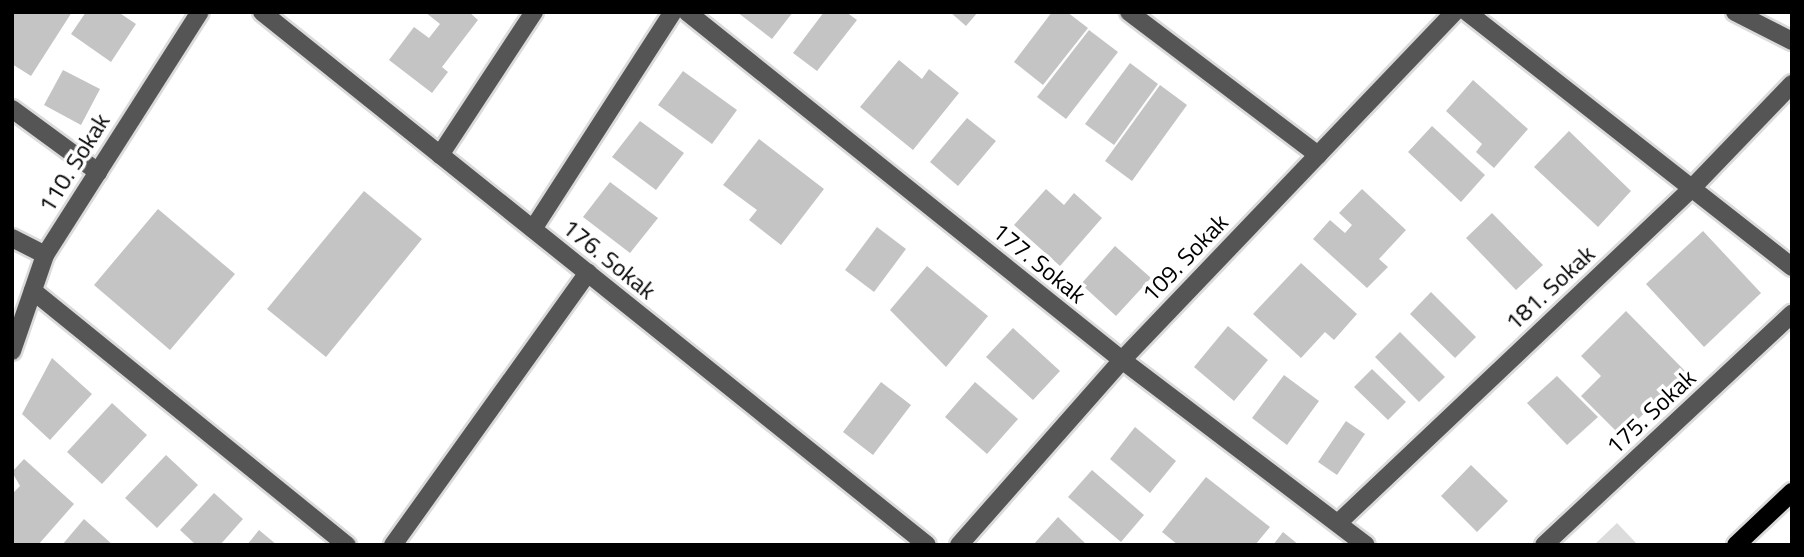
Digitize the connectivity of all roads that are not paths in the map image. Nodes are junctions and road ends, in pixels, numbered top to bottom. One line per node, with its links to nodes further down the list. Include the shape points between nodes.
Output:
1 (200, 12): 15 (street, 110. Sokak)
2 (262, 12): 13 (street, 176. Sokak)
3 (534, 12): 13 (street)
4 (673, 12): 17 (street)
5 (687, 12): 25 (street, 177. Sokak)
6 (1129, 12): 14 (street)
7 (1454, 12): 14 (street, 109. Sokak)
8 (1466, 12): 16 (street)
9 (1735, 12): 10 (street)
10 (1792, 41)
11 (1792, 84): 16 (street, 181. Sokak)
12 (12, 108): 15 (street)
13 (440, 155): 17 (street, 176. Sokak)
14 (1318, 155): 25 (street, 109. Sokak)
15 (98, 172): 19 (street, 110. Sokak)
16 (1691, 188): 20 (street); 27 (street, 181. Sokak)
17 (533, 229): 21 (street, 176. Sokak)
18 (12, 238): 19 (street)
19 (45, 255): 22 (street, 110. Sokak)
20 (1792, 267)
21 (588, 273): 30 (street); 31 (street, 176. Sokak)
22 (33, 291): 24 (street, 110. Sokak); 29 (street)
23 (1792, 314): 33 (street, 175. Sokak)
24 (12, 351)
25 (1122, 360): 27 (street, 177. Sokak); 28 (street, 109. Sokak)
26 (1792, 492): 34 (main road)
27 (1338, 523): 32 (street, 177. Sokak)
28 (965, 543)
29 (347, 545)
30 (393, 545)
31 (927, 545)
32 (1366, 545)
33 (1544, 545)
34 (1736, 545)

